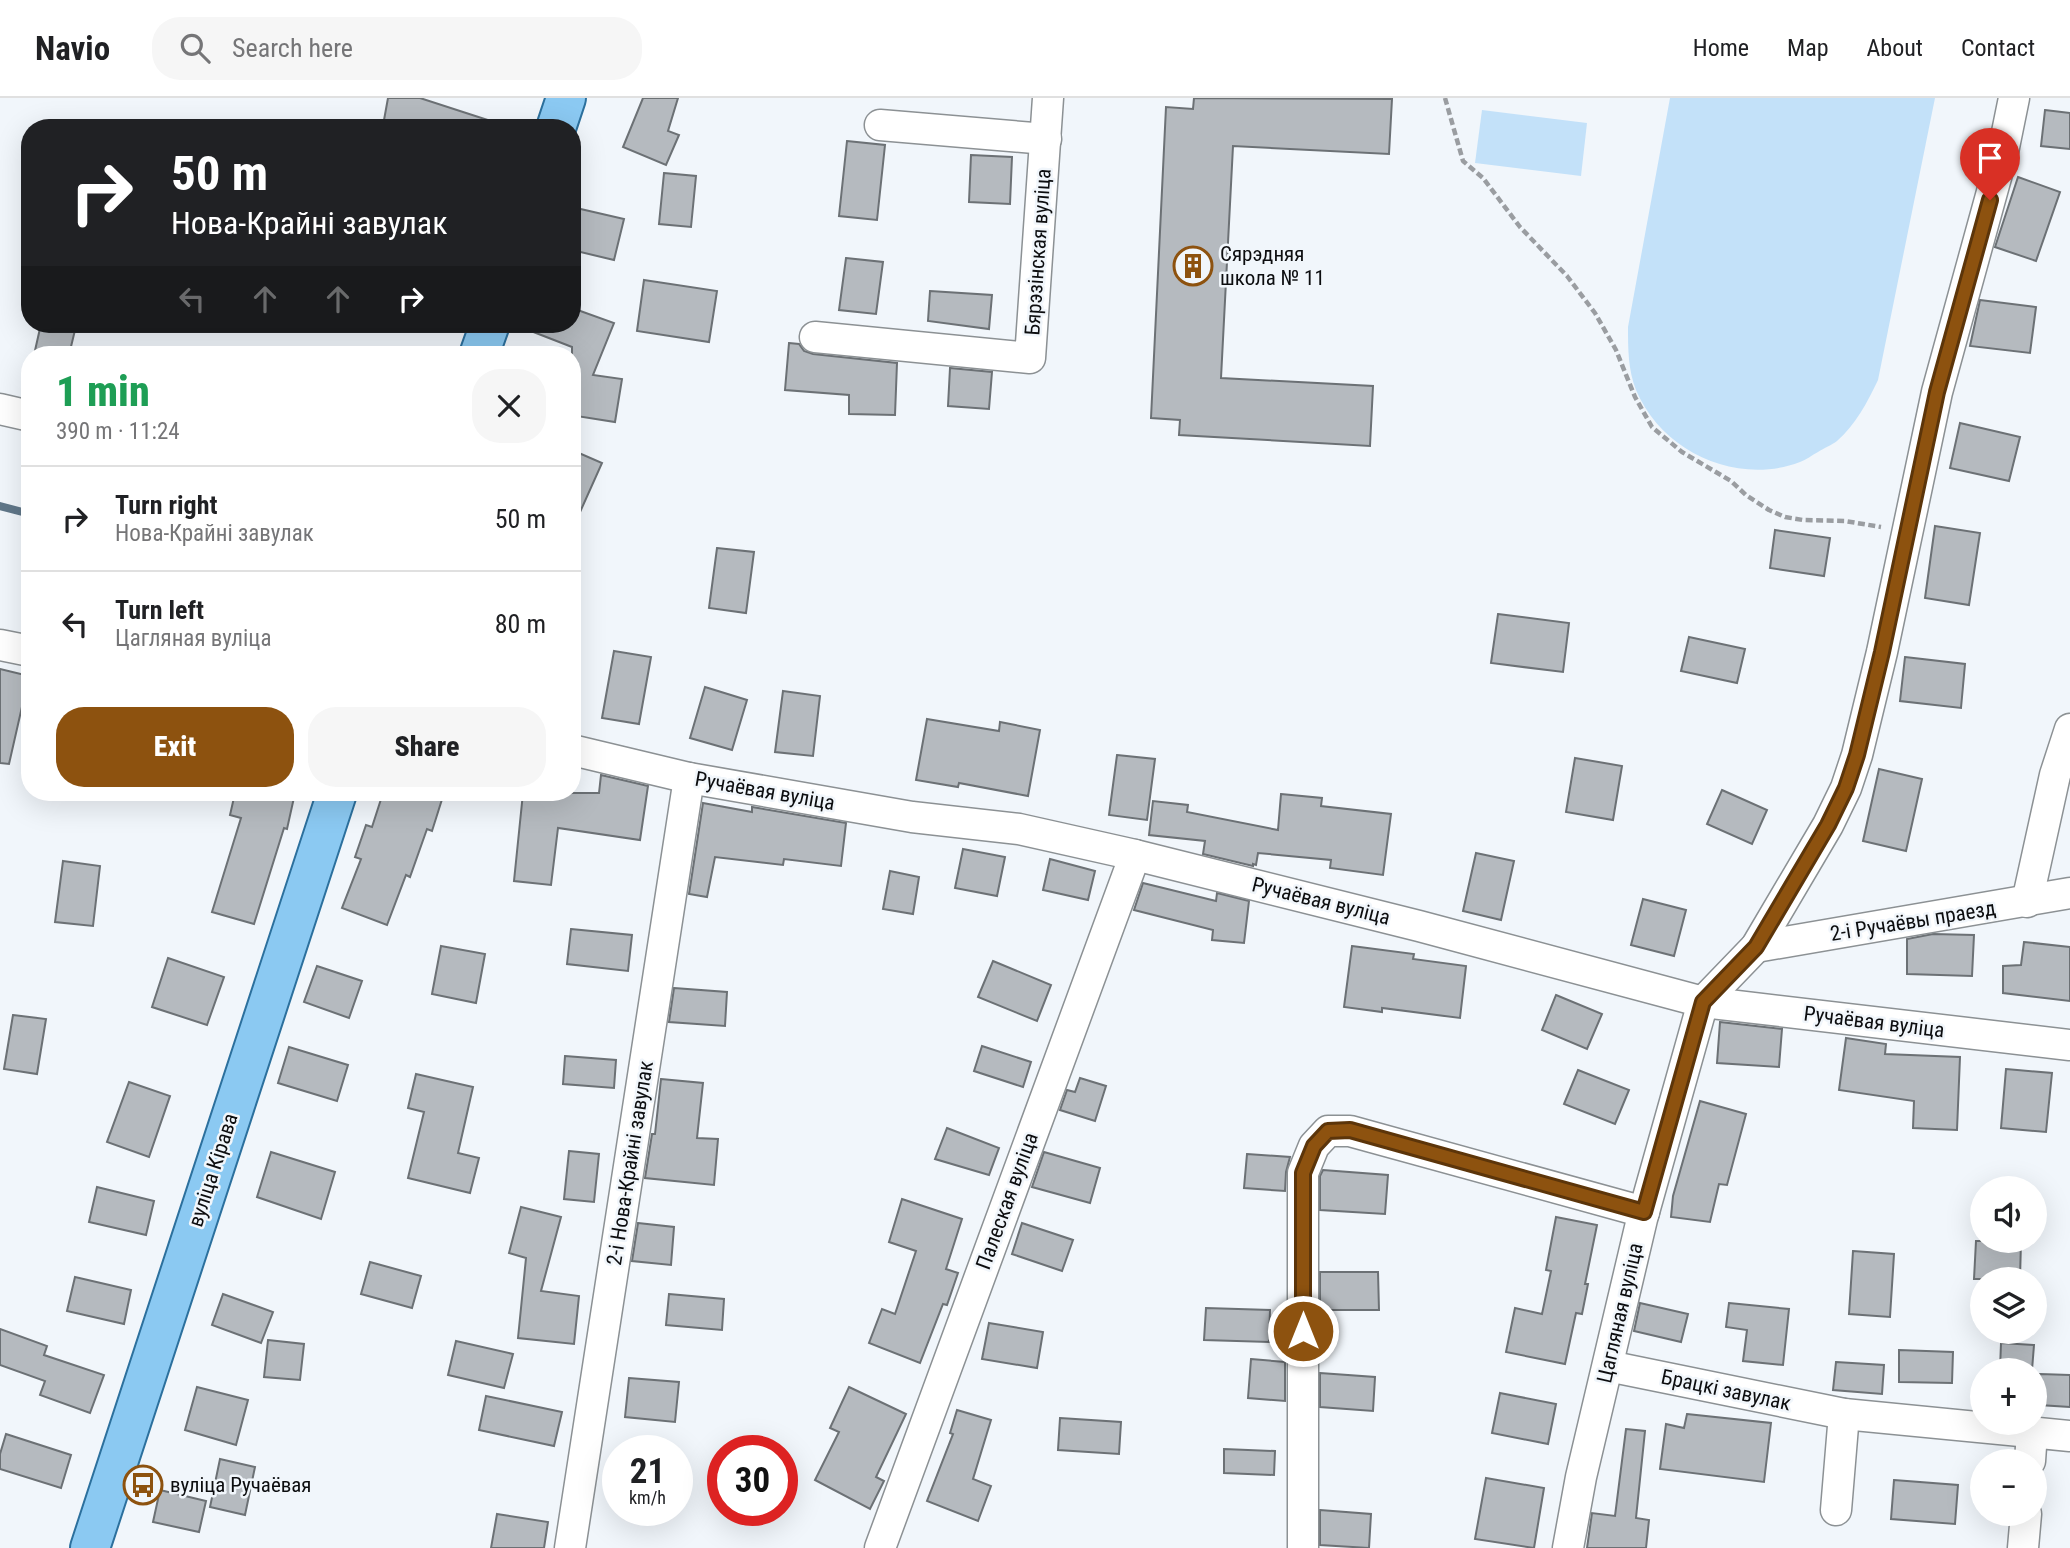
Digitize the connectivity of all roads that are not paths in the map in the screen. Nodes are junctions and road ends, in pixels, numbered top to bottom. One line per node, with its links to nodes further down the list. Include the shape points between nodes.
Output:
1 (566, 98): 4 (main road)
2 (1048, 98): 6 (street, Бярэзінская вуліца)
3 (2014, 98): 19 (street, Цагляная вуліца, via 1937,392 1857,755 1828,825)
4 (559, 119)
5 (880, 125): 6 (street)
6 (1046, 139): 7 (street, Бярэзінская вуліца, via 1030,358)
7 (815, 337)
8 (0, 410): 9 (street)
9 (21, 414)
10 (0, 645): 11 (street)
11 (21, 649)
12 (2070, 729): 18 (street)
13 (581, 752): 14 (street, Ручаёвая вуліца)
14 (689, 778): 16 (street, Ручаёвая вуліца, via 912,817 1019,829); 30 (street, 2-і Нова-Крайні завулак)
15 (334, 801): 29 (main road, вуліца Кірава)
16 (1135, 855): 20 (street, Ручаёвая вуліца); 31 (street, Палеская вуліца)
17 (2070, 893): 18 (street, 2-і Ручаёвы праезд)
18 (2027, 902): 19 (street, 2-і Ручаёвы праезд)
19 (1756, 947): 20 (street, Цагляная вуліца)
20 (1703, 1002): 21 (street, Ручаёвая вуліца); 22 (street, Цагляная вуліца)
21 (2070, 1045)
22 (1644, 1212): 23 (street, Цагляная вуліца); 32 (street, via 1350,1130 1328,1131 1314,1146 1303,1173)
23 (1608, 1366): 24 (street, Брацкі завулак); 33 (street, Цагляная вуліца)
24 (1844, 1414): 26 (street, Брацкі завулак); 27 (street)
25 (2070, 1436): 26 (street, Брацкі завулак)
26 (2031, 1447)
27 (1836, 1510)
28 (2025, 1526): 34 (street)
29 (90, 1548)
30 (570, 1548)
31 (880, 1548)
32 (1303, 1548)
33 (1568, 1548)
34 (2023, 1548)

